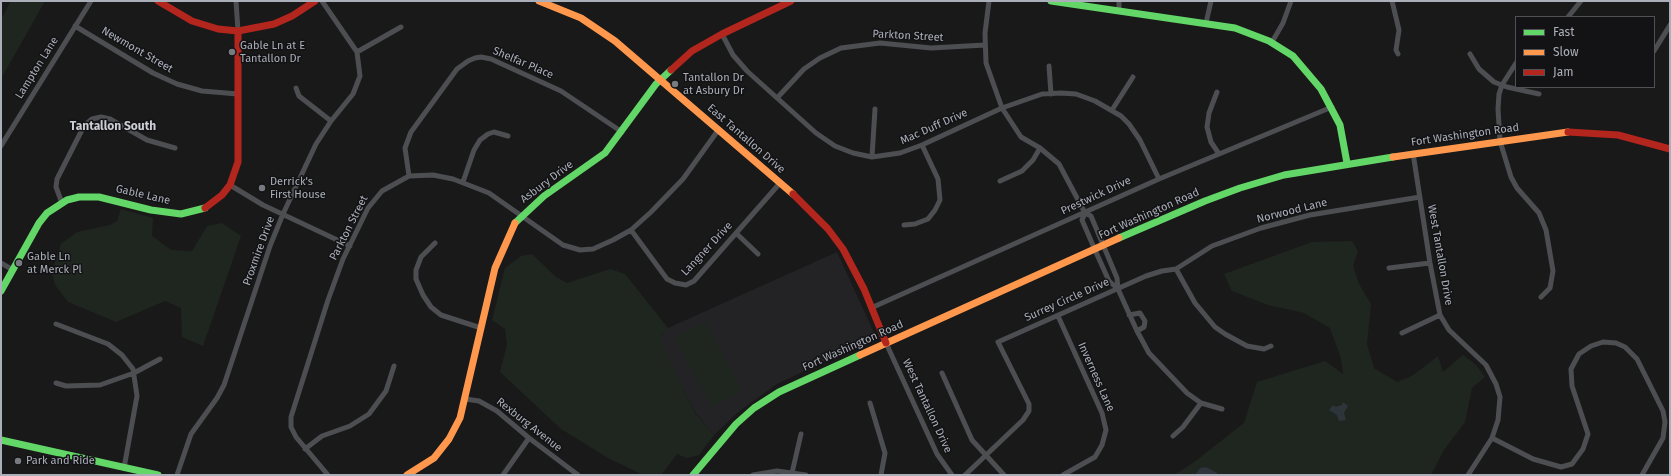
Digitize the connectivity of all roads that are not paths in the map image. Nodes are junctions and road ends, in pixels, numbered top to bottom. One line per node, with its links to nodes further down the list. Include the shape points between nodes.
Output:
1 (91, 1): 19 (street, Lampton Lane)
2 (158, 1): 21 (street, via 192,21 218,29)
3 (236, 1): 21 (street, Gable Lane)
4 (315, 1): 21 (street, via 274,24)
5 (322, 1): 26 (street, Proxmire Drive)
6 (539, 1): 32 (street, East Tantallon Drive, via 581,18 602,31)
7 (791, 1): 22 (street, Asbury Drive)
8 (989, 1): 24 (street)
9 (1051, 1): 15 (street)
10 (1119, 1): 15 (street)
11 (1211, 1): 17 (street)
12 (1291, 1): 23 (street)
13 (1392, 1): 27 (street, via 1399,30)
14 (1581, 1): 16 (street)
15 (1118, 11): 17 (street)
16 (1569, 16)
17 (1206, 23): 23 (street, via 1245,30)
18 (1670, 25): 25 (street)
19 (75, 26): 36 (street, Newmont Street, via 152,73 177,84 202,91); 50 (street, Lampton Lane)
20 (401, 27): 26 (street)
21 (238, 31): 36 (street, Gable Lane)
22 (722, 34): 32 (street, Asbury Drive, via 692,51); 39 (street, Mac Duff Drive, via 738,62)
23 (1272, 42): 40 (street, via 1303,66 1322,89)
24 (984, 46): 39 (street, Parkton Street, via 931,48 875,43 841,48 804,69); 41 (street, via 989,74)
25 (1655, 49)
26 (357, 52): 44 (street, Proxmire Drive, via 360,69 358,83 353,94)
27 (1398, 54)
28 (1470, 54): 33 (street, via 1483,73)
29 (1515, 65): 33 (street)
30 (1049, 66): 37 (street)
31 (1133, 77): 43 (street)
32 (661, 80): 45 (street, East Tantallon Drive); 46 (street, Asbury Drive)
33 (1502, 85): 38 (street); 48 (street, via 1498,109)
34 (296, 88): 44 (street, via 299,96)
35 (1217, 92): 54 (street, via 1207,127 1211,142)
36 (238, 94): 63 (street, Gable Lane, via 238,162)
37 (1052, 94): 41 (street, Mac Duff Drive, via 1035,96); 43 (street, Mac Duff Drive, via 1068,93 1082,96)
38 (1539, 94)
39 (777, 98): 56 (street, Mac Duff Drive, via 829,142 848,151)
40 (1332, 107): 54 (street, Prestwick Drive); 57 (street, via 1343,135)
41 (1002, 108): 49 (street, Mac Duff Drive); 52 (street, via 1018,134)
42 (875, 109): 56 (street)
43 (1112, 110): 59 (street, Mac Duff Drive, via 1129,124)
44 (331, 121): 67 (street, Proxmire Drive, via 316,144)
45 (719, 129): 62 (street, East Tantallon Drive); 70 (street, Parkton Street, via 678,184)
46 (622, 132): 58 (street, Shelfar Place, via 554,87 491,59 476,58 457,69 410,132 405,148); 68 (street, Asbury Drive, via 605,153 544,196)
47 (508, 136): 61 (street, via 494,132 480,140)
48 (1500, 141): 53 (street, Fort Washington Road, via 1587,132 1618,135); 55 (street, Fort Washington Road); 84 (street, via 1511,177 1517,188 1539,213 1546,230 1553,275 1550,288)
49 (922, 145): 56 (street, Mac Duff Drive, via 900,153); 69 (street, via 938,179 940,200 928,219)
50 (1, 146)
51 (175, 148): 65 (street, via 147,140 110,119 92,119 84,126 57,179 56,187)
52 (1040, 148): 60 (street, via 1025,169); 66 (street, via 1060,164)
53 (1670, 149)
54 (1219, 154): 59 (street, Prestwick Drive)
55 (1414, 154): 57 (street, Fort Washington Road); 64 (street, West Tantallon Drive)
56 (872, 157)
57 (1347, 163): 73 (street, Fort Washington Road, via 1284,175 1240,188)
58 (409, 176): 61 (street, Parkton Street, via 433,175); 74 (street, Parkton Street, via 389,186 377,196 368,208)
59 (1159, 178): 66 (street, Prestwick Drive)
60 (1000, 181)
61 (463, 182): 68 (street, Parkton Street, via 489,193)
62 (780, 183): 71 (street, Langner Drive); 85 (street, East Tantallon Drive, via 803,202 836,238 853,266)
63 (230, 185): 65 (street, Gable Lane, via 211,204 189,213 162,212 93,196 72,198); 67 (street, via 263,205)
64 (1420, 197): 77 (street, West Tantallon Drive); 79 (street, Norwood Lane, via 1317,214 1261,228 1212,246)
65 (62, 203): 81 (street, Gable Lane, via 47,213 39,223)
66 (1085, 213): 73 (street, via 1091,216); 75 (street, via 1082,220); 85 (street, Prestwick Drive)
67 (284, 214): 74 (street); 115 (street, Proxmire Drive, via 270,246 224,385 191,434)
68 (522, 216): 70 (street, Parkton Street, via 563,245 580,250 601,247); 90 (street, Asbury Drive, via 510,232 499,258)
69 (904, 225)
70 (631, 230): 71 (street, Langner Drive, via 667,279 686,285 694,281)
71 (736, 233): 76 (street)
72 (435, 244): 90 (street, via 421,257 416,270 423,295 431,307 441,315)
73 (1104, 245): 75 (street, Fort Washington Road); 82 (street, via 1118,280)
74 (350, 246): 109 (street, Parkton Street, via 331,293 293,408 291,427)
75 (1094, 250): 82 (street, via 1109,281); 93 (street, Fort Washington Road)
76 (758, 254)
77 (1430, 262): 80 (street); 87 (street, West Tantallon Drive)
78 (1, 263): 81 (street)
79 (1176, 268): 82 (street, Surrey Circle Drive, via 1156,272); 94 (street, via 1195,304 1215,327 1247,346 1264,350)
80 (1389, 268)
81 (13, 270): 83 (street, Gable Lane)
82 (1118, 289): 86 (street); 88 (street, Surrey Circle Drive)
83 (1, 292)
84 (1540, 297)
85 (871, 308): 93 (street, East Tantallon Drive)
86 (1129, 315): 91 (street); 91 (street, via 1140,313 1145,321 1144,327)
87 (1440, 315): 92 (street); 107 (street, West Tantallon Drive, via 1450,330 1486,365 1496,384 1500,405)
88 (1058, 316): 110 (street, Surrey Circle Drive, via 998,342 1029,404 1029,409 1025,417); 126 (street, Inverness Lane, via 1102,413 1106,430 1095,457)
89 (56, 324): 98 (street, via 108,344 122,355)
90 (481, 328): 100 (street, Asbury Drive)
91 (1137, 331): 102 (street, via 1149,353 1161,367)
92 (1402, 333)
93 (886, 343): 119 (street, Fort Washington Road, via 801,381 761,404 724,436); 123 (street, West Tantallon Drive, via 937,454)
94 (1271, 346)
95 (160, 358): 98 (street)
96 (394, 366): 109 (street, via 386,391 369,414 350,426 322,436)
97 (942, 372): 110 (street, via 972,440)
98 (134, 373): 99 (street, via 92,386 66,386); 111 (street, via 137,396)
99 (56, 383)
100 (465, 399): 106 (street, Rexburg Avenue, via 488,405); 117 (street, Asbury Drive, via 455,431 443,447 427,464)
101 (870, 403): 122 (street, via 886,453)
102 (1201, 403): 103 (street); 105 (street, via 1186,424)
103 (1222, 409)
104 (801, 434): 112 (street)
105 (1173, 436)
106 (529, 438): 113 (street, Rexburg Avenue); 118 (street)
107 (1492, 438): 127 (street, West Tantallon Drive); 128 (street, via 1533,459 1561,467 1572,464 1583,449 1588,434 1572,386 1571,370 1579,354 1591,346 1603,342 1616,343 1625,347 1637,359 1663,412 1663,438)
108 (1, 440): 111 (street)
109 (305, 449): 116 (street, Parkton Street)
110 (985, 455): 124 (street, Surrey Circle Drive); 125 (street)
111 (124, 468): 114 (street)
112 (792, 473): 120 (street, via 777,471); 121 (street)
113 (576, 474)
114 (158, 475)
115 (177, 475)
116 (328, 475)
117 (407, 475)
118 (503, 475)
119 (694, 475)
120 (753, 475)
121 (806, 475)
122 (880, 475)
123 (952, 475)
124 (965, 475)
125 (1004, 475)
126 (1063, 475)
127 (1468, 475)
128 (1642, 475)

